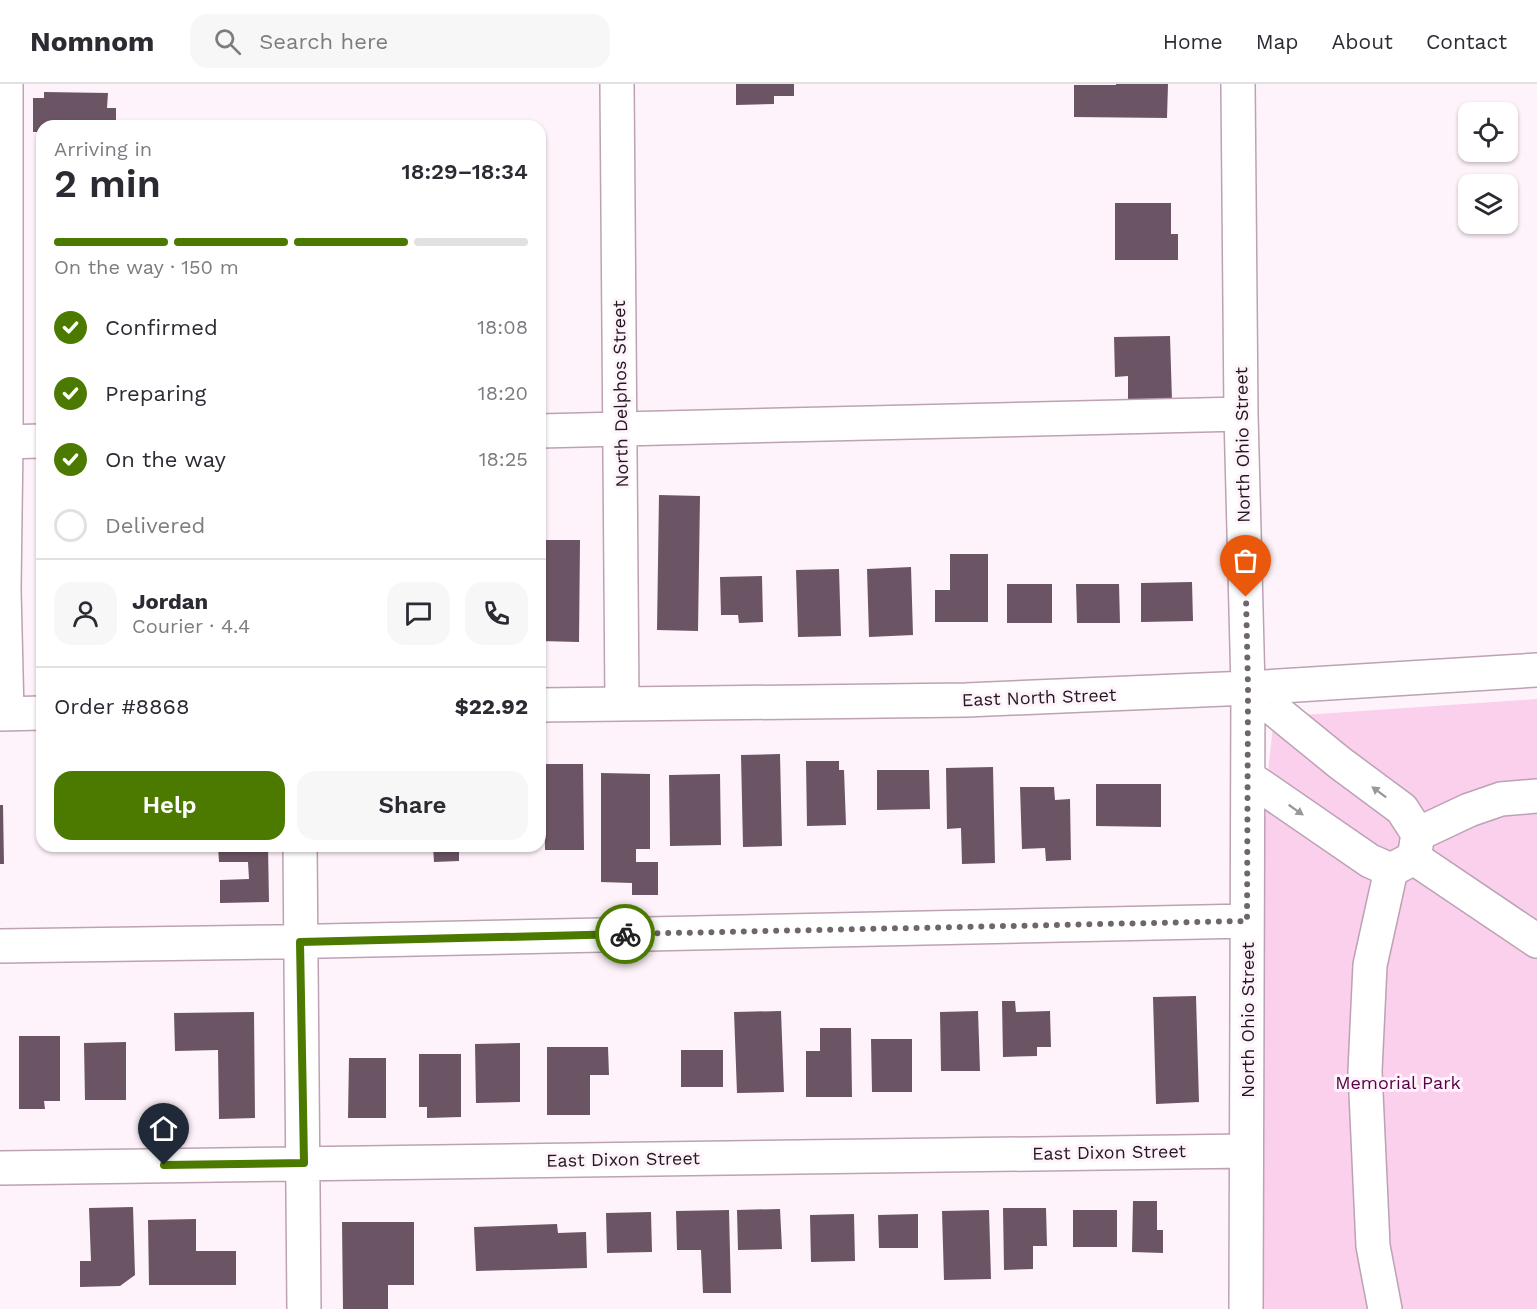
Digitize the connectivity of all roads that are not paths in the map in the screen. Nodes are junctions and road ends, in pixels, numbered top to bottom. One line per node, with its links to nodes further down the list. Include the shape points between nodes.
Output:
1 (6, 84): 8 (street)
2 (617, 84): 5 (street, North Delphos Street)
3 (1238, 84): 4 (street, North Ohio Street)
4 (1241, 414): 5 (street); 10 (street, North Ohio Street)
5 (621, 430): 6 (street); 11 (street, North Delphos Street)
6 (546, 431)
7 (36, 441): 8 (street)
8 (3, 442): 14 (street)
9 (1537, 670): 10 (street, East North Street)
10 (1248, 688): 11 (street, East North Street, via 966,700); 15 (street, North Ohio Street); 18 (street, one-way to 10, via 1402,809)
11 (622, 704): 12 (street, East North Street)
12 (546, 705)
13 (36, 713): 14 (street)
14 (3, 714)
15 (1248, 777): 18 (street, one-way to 18, via 1370,861); 19 (street, North Ohio Street)
16 (1537, 796): 18 (street, via 1501,799 1469,810)
17 (300, 852): 21 (street)
18 (1408, 854): 20 (street); 28 (street, via 1370,965 1365,1071 1373,1246)
19 (1247, 921): 21 (street); 23 (street, North Ohio Street)
20 (1537, 941)
21 (300, 942): 22 (street); 24 (street)
22 (0, 946)
23 (1246, 1151): 24 (street, East Dixon Street); 27 (street, North Ohio Street)
24 (304, 1163): 25 (street, East Dixon Street); 26 (street)
25 (0, 1168)
26 (304, 1309)
27 (1246, 1309)
28 (1385, 1309)

